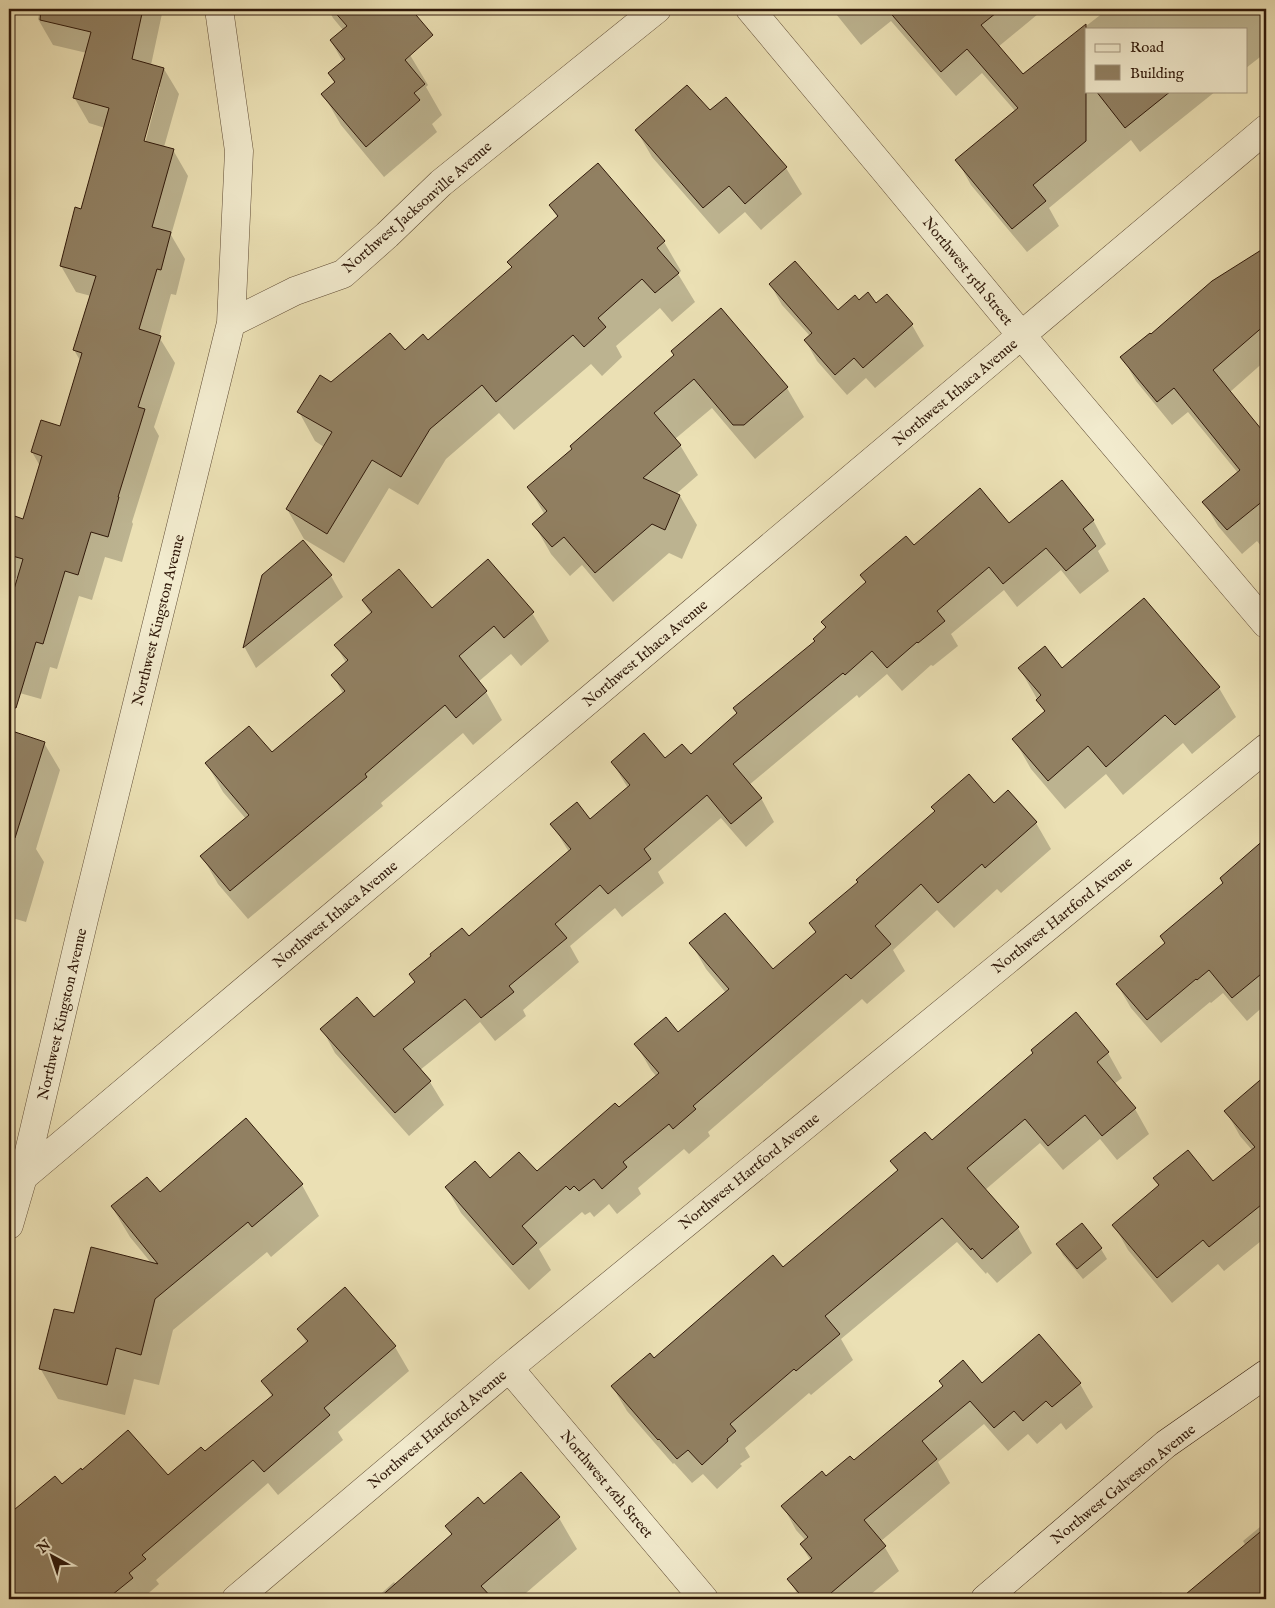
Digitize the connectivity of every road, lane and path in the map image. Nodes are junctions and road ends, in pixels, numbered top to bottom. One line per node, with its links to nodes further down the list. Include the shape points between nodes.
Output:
1 (219, 9): 5 (street, Northwest Kingston Avenue, via 239,151)
2 (657, 9): 5 (street, Northwest Jacksonville Avenue, via 440,183 343,274 295,291)
3 (750, 9): 6 (street, Northwest 15th Street)
4 (1266, 129): 6 (street, Northwest Ithaca Avenue)
5 (231, 323): 9 (street, Northwest Kingston Avenue)
6 (1022, 336): 7 (street, Northwest 15th Street); 9 (street, Northwest Ithaca Avenue)
7 (1266, 624)
8 (1266, 748): 11 (street, Northwest Hartford Avenue)
9 (23, 1177): 10 (street, Northwest Kingston Avenue)
10 (9, 1224)
11 (509, 1368): 13 (street, Northwest Hartford Avenue); 14 (street, Northwest 16th Street)
12 (1266, 1374): 15 (street, Northwest Galveston Avenue, via 1166,1444)
13 (236, 1599)
14 (704, 1599)
15 (985, 1599)

